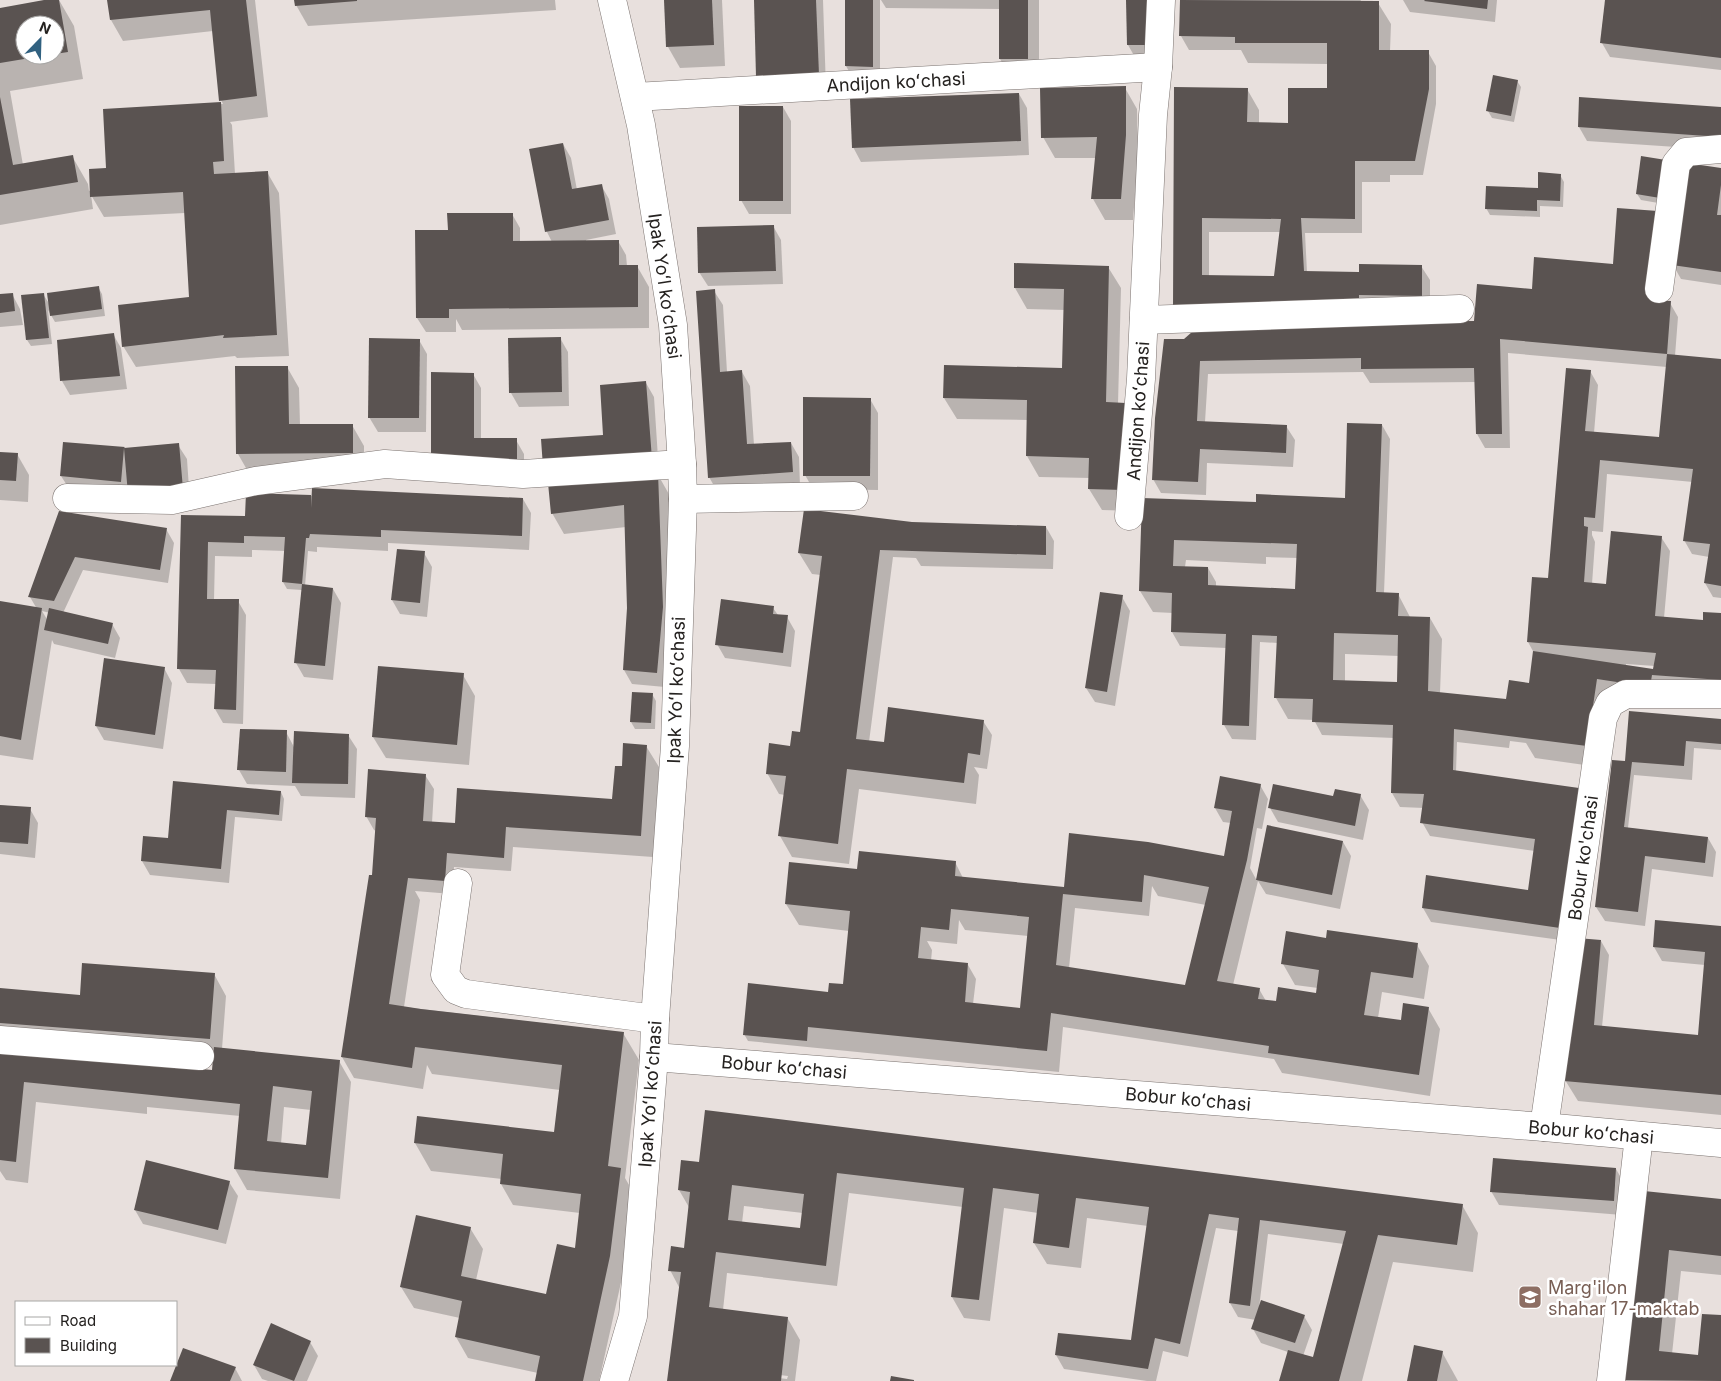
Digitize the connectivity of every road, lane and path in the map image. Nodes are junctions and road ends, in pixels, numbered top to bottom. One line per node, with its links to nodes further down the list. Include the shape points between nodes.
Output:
1 (612, 0): 4 (street, Ipak Yoʻl koʻchasi)
2 (1161, 0): 3 (street, Andijon koʻchasi)
3 (1158, 67): 4 (street, Andijon koʻchasi); 8 (street, Andijon koʻchasi, via 1152,115)
4 (635, 97): 9 (street, Ipak Yoʻl koʻchasi, via 673,324)
5 (1721, 149): 6 (street, via 1686,152 1676,164)
6 (1659, 289)
7 (1460, 309): 8 (street)
8 (1144, 320): 13 (street, Andijon koʻchasi)
9 (682, 464): 11 (street, via 523,474 385,464 256,481 172,500); 12 (street, Ipak Yoʻl koʻchasi)
10 (854, 496): 12 (street)
11 (67, 498)
12 (683, 499): 16 (street, Ipak Yoʻl koʻchasi, via 675,746)
13 (1129, 516)
14 (1721, 694): 20 (street, Bobur ko'chasi, via 1626,694 1610,703 1603,718)
15 (458, 882): 16 (street, via 445,975 456,990 466,994)
16 (655, 1019): 19 (street, Ipak Yoʻl koʻchasi)
17 (0, 1040): 18 (street)
18 (200, 1056)
19 (654, 1057): 20 (street, Bobur koʻchasi); 23 (street, Ipak Yoʻl koʻchasi, via 633,1316)
20 (1544, 1127): 21 (street, Bobur koʻchasi)
21 (1639, 1136): 22 (street, Bobur koʻchasi); 24 (street)
22 (1721, 1144)
23 (614, 1381)
24 (1611, 1381)

